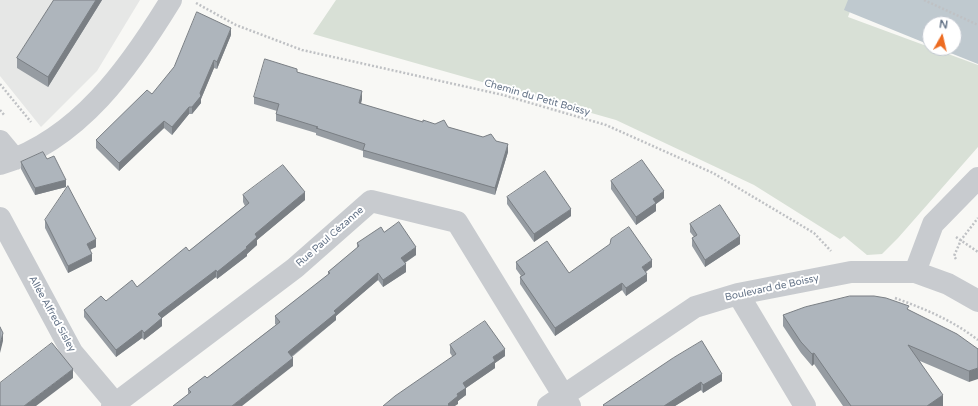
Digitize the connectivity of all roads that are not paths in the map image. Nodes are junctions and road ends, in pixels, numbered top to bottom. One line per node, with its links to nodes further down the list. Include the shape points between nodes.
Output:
1 (172, 0): 3 (street, via 96,103 60,134)
2 (0, 141): 3 (street)
3 (8, 162)
4 (978, 178): 6 (street, via 933,224)
5 (0, 218): 10 (street, Allée Alfred Sisley, via 72,352)
6 (915, 272): 7 (street, Boulevard de Boissy, via 851,272); 8 (street, Boulevard de Boissy, via 948,284)
7 (738, 294): 9 (street, Boulevard de Boissy, via 695,307); 11 (street)
8 (978, 301)
9 (561, 403): 10 (street, Rue Paul Cézanne, via 457,222 371,201 296,268)
10 (114, 404)
11 (805, 406)

